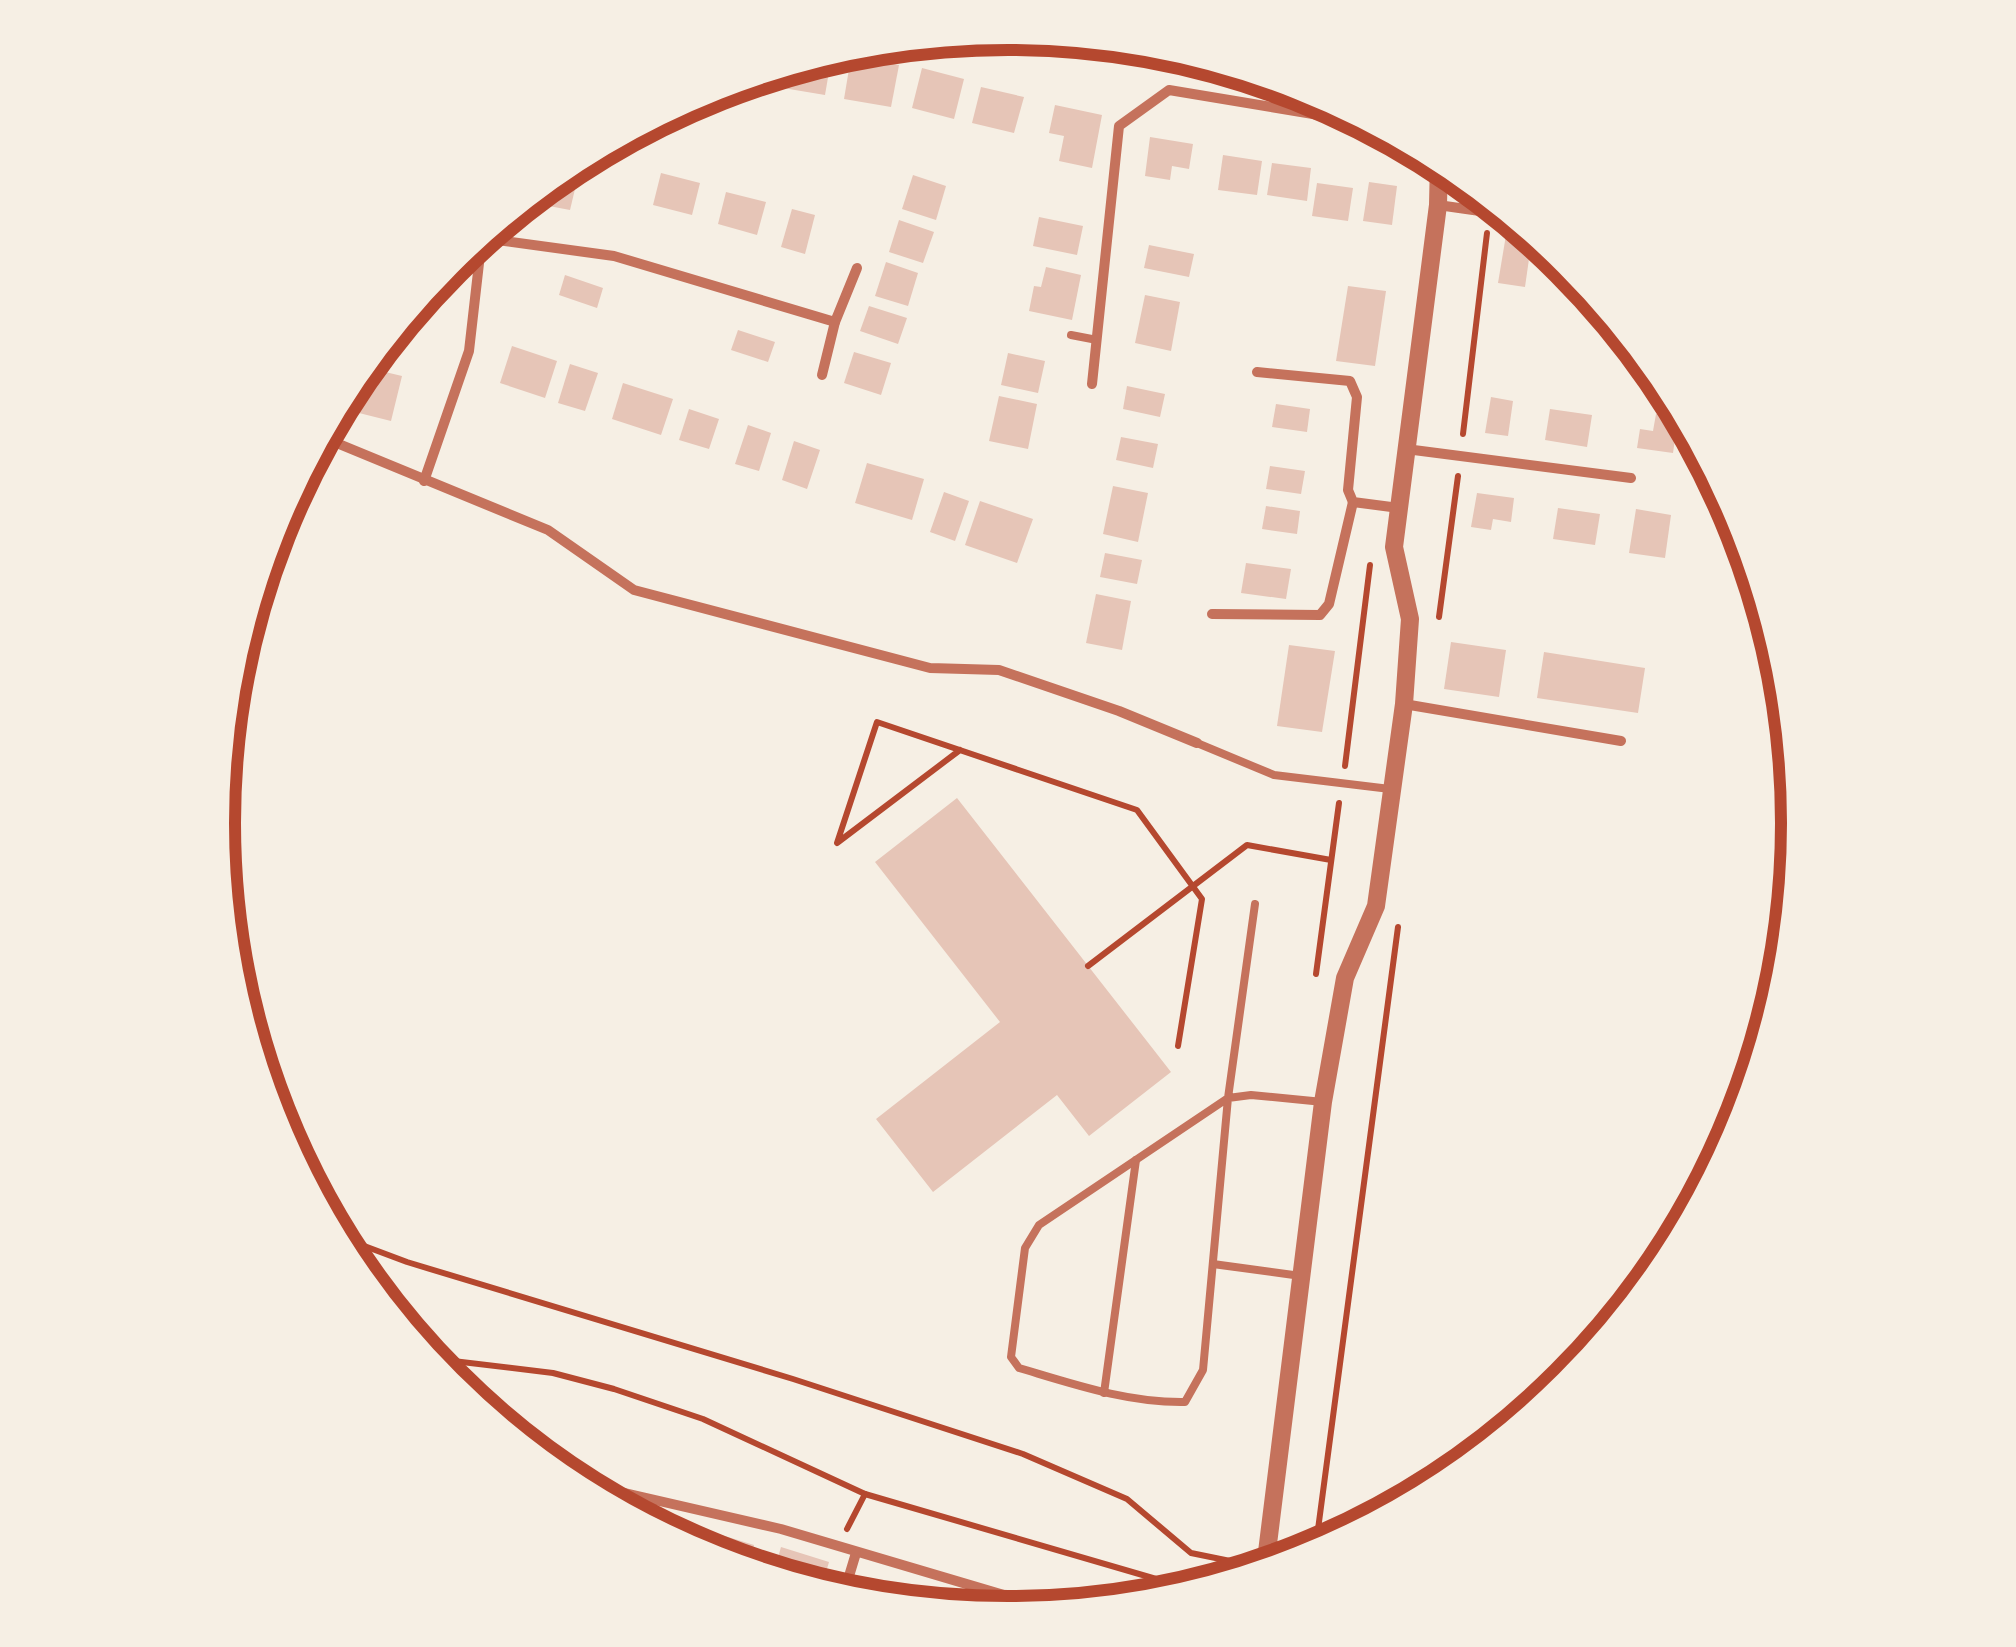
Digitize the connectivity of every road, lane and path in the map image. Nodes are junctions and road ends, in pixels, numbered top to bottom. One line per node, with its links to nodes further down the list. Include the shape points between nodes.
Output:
1 (1316, 115): 12 (street, via 1169,90 1119,126)
2 (1413, 165): 3 (path)
3 (1420, 177)
4 (1439, 180): 5 (street)
5 (1438, 205): 6 (street); 17 (street)
6 (1480, 211)
7 (501, 240): 10 (street, via 614,256)
8 (479, 260): 19 (street, via 469,351)
9 (857, 268): 10 (street)
10 (835, 322): 14 (street)
11 (1071, 335): 12 (lane)
12 (1097, 340): 15 (street)
13 (1257, 372): 20 (street, via 1350,381 1357,397 1348,490)
14 (822, 375)
15 (1092, 384)
16 (335, 442): 19 (street)
17 (1406, 449): 18 (street); 21 (street)
18 (1630, 478)
19 (424, 480): 26 (street, via 548,530 634,590 930,668 998,670)
20 (1353, 502): 21 (street); 23 (street, via 1329,604 1320,615)
21 (1399, 508): 24 (street, via 1394,547 1410,619)
22 (1370, 561): 28 (path)
23 (1212, 614)
24 (1404, 704): 25 (street); 29 (street)
25 (1621, 741)
26 (1196, 743): 28 (lane, via 1274,776)
27 (960, 750): 27 (path, via 877,722 836,843 898,797); 31 (path, via 1137,810)
28 (1342, 783): 29 (lane); 30 (path)
29 (1390, 788): 37 (street, via 1376,906 1344,978)
30 (1332, 860): 31 (path, via 1247,845); 34 (path)
31 (1194, 886): 33 (path); 35 (path, via 1202,898)
32 (1255, 904): 36 (lane)
33 (1088, 966)
34 (1314, 990)
35 (1178, 1046)
36 (1228, 1098): 37 (lane); 38 (lane); 40 (lane)
37 (1323, 1102): 41 (street)
38 (1136, 1160): 43 (lane); 43 (lane, via 1039,1225 1025,1248 1011,1357 1019,1368)
39 (359, 1244): 49 (path, via 1023,1454 1127,1499 1191,1553)
40 (1212, 1264): 41 (lane); 43 (lane, via 1202,1370 1186,1402)
41 (1302, 1276): 47 (street)
42 (452, 1361): 45 (path, via 553,1373 614,1389 703,1418)
43 (1104, 1393)
44 (619, 1492): 46 (street)
45 (865, 1494): 46 (path); 51 (path)
46 (838, 1547): 48 (street)
47 (1272, 1550)
48 (856, 1553): 50 (street); 52 (street)
49 (1237, 1562)
50 (848, 1580)
51 (1163, 1581)
52 (1009, 1597)

